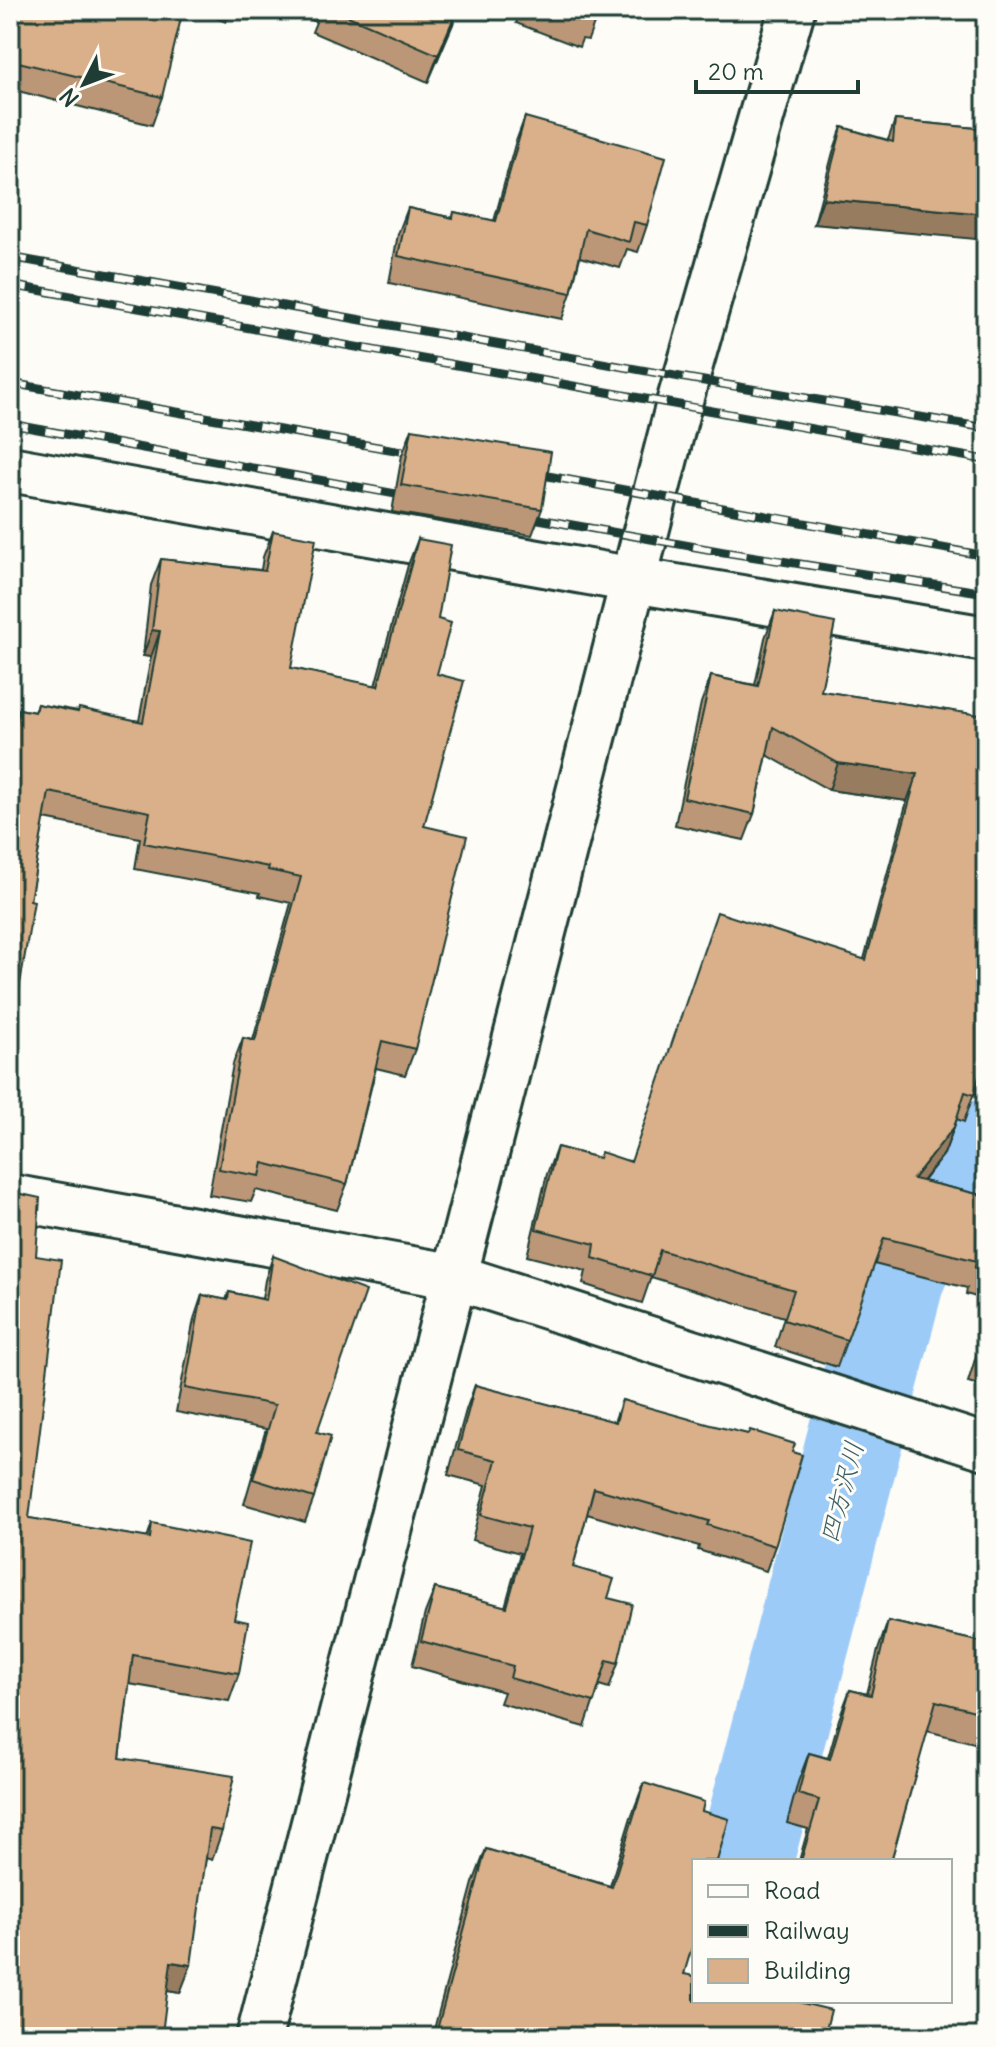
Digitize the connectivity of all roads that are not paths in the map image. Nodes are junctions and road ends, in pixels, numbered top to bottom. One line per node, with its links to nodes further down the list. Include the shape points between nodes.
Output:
1 (792, 10): 3 (street)
2 (10, 469): 3 (street)
3 (634, 580): 4 (street); 6 (street)
4 (986, 639)
5 (10, 1197): 6 (street)
6 (456, 1277): 7 (street); 8 (street)
7 (986, 1447)
8 (259, 2037)

